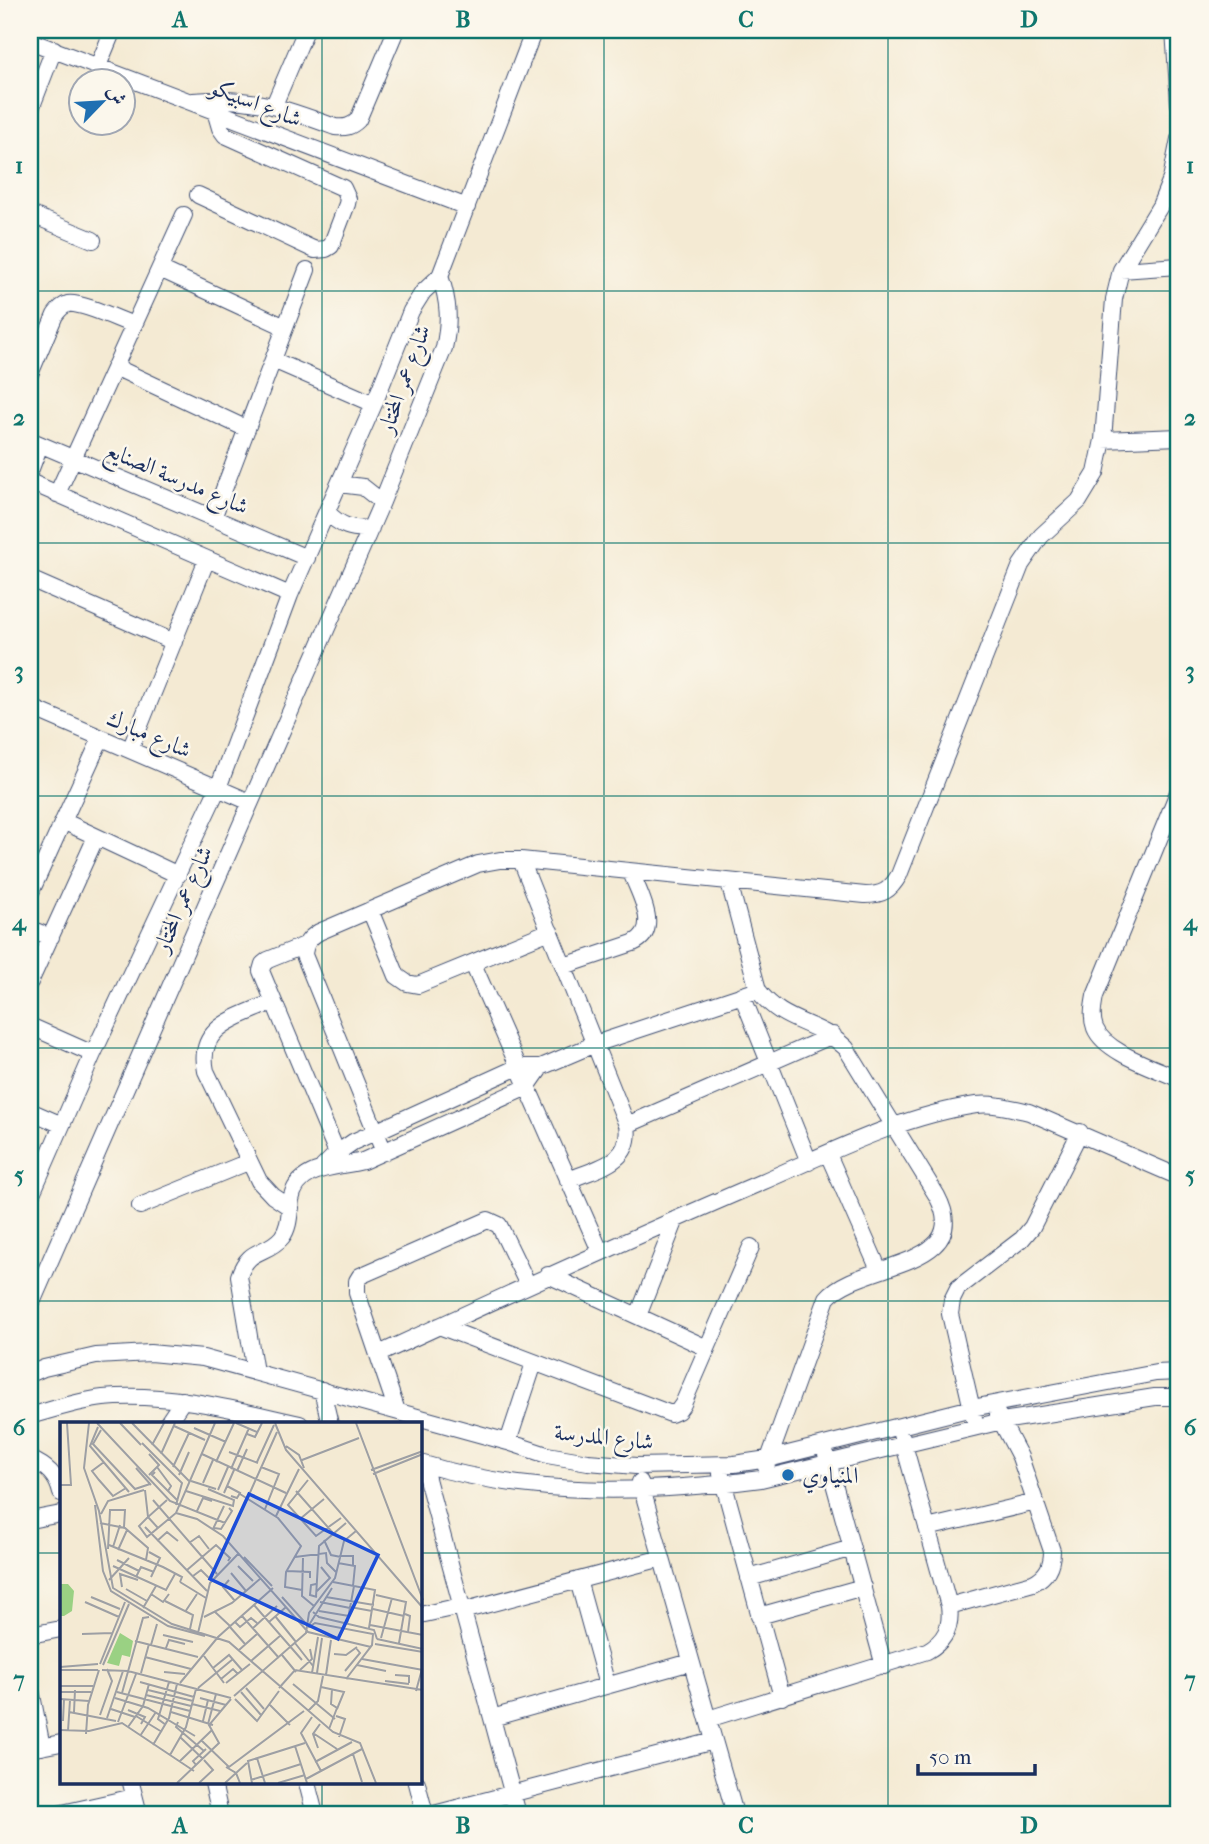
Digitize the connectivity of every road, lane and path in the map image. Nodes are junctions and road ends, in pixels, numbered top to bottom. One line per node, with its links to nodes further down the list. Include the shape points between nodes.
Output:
1 (113, 30): 8 (street)
2 (306, 30): 12 (street)
3 (396, 30): 12 (street, via 352,126 335,127)
4 (534, 30): 17 (street)
5 (1174, 30): 10 (street)
6 (30, 41): 7 (street, شارع اسبيكو)
7 (54, 49): 8 (street, شارع اسبيكو); 13 (street)
8 (98, 66)
9 (136, 81): 11 (street, شارع اسبيكو)
10 (1179, 96)
11 (190, 102): 12 (street, via 246,100); 14 (street, شارع اسبيكو)
12 (274, 105)
13 (30, 111)
14 (215, 111): 16 (street, via 226,135 343,188 347,204 331,246 320,251); 17 (street, شارع اسبيكو)
15 (1179, 139): 24 (street, via 1160,206)
16 (198, 195)
17 (467, 207): 25 (street)
18 (30, 214): 20 (street)
19 (184, 215): 22 (street)
20 (93, 240)
21 (1179, 266): 24 (street)
22 (160, 268): 26 (street); 27 (street)
23 (307, 270): 27 (street)
24 (1121, 270): 34 (street, via 1114,299)
25 (440, 276): 31 (street, شارع عمر المختار, via 411,311); 41 (street, شارع عمر المختار, via 448,299 444,348)
26 (134, 325): 29 (street); 30 (street, via 70,303 61,307)
27 (285, 327): 28 (street)
28 (273, 360): 31 (street); 32 (street)
29 (115, 368): 32 (street); 36 (street)
30 (30, 374)
31 (374, 404): 39 (street, شارع عمر المختار)
32 (247, 429): 43 (street)
33 (1179, 437): 34 (street)
34 (1103, 440): 61 (street, via 1096,473 1079,502 1041,536 1021,565 892,888 879,895 865,895)
35 (35, 442): 36 (street, شارع مدرسة الصنايع); 37 (street)
36 (73, 458): 40 (street); 43 (street, شارع مدرسة الصنايع)
37 (30, 471)
38 (30, 482): 40 (street)
39 (339, 484): 41 (street, via 363,487); 42 (street, شارع عمر المختار)
40 (57, 494): 46 (street)
41 (382, 502): 44 (street, شارع عمر المختار)
42 (327, 512): 44 (street, via 346,527); 45 (street, شارع عمر المختار)
43 (213, 518): 45 (street, شارع مدرسة الصنايع)
44 (370, 528): 55 (street, شارع عمر المختار)
45 (307, 558): 48 (street, شارع عمر المختار)
46 (207, 559): 48 (street); 49 (street)
47 (30, 579): 49 (street)
48 (290, 595): 53 (street, شارع عمر المختار)
49 (174, 642): 52 (street)
50 (30, 708): 51 (street, شارع مبارك)
51 (101, 738): 52 (street, شارع مبارك); 56 (street)
52 (130, 750): 53 (street, شارع مبارك)
53 (218, 788): 55 (street, شارع مبارك); 60 (street, شارع عمر المختار)
54 (1179, 790): 81 (street, via 1094,996 1092,1013 1106,1044)
55 (250, 802): 106 (street, شارع عمر المختار)
56 (63, 821): 57 (street); 62 (street)
57 (96, 837): 60 (street); 66 (street)
58 (521, 860): 59 (street); 63 (street, via 478,864); 65 (street)
59 (631, 872): 61 (street); 69 (street, via 647,917 647,933 641,940)
60 (178, 875): 77 (street, شارع عمر المختار)
61 (729, 883): 71 (street)
62 (30, 894)
63 (370, 910): 67 (street, via 319,932); 68 (street, via 397,976 407,984 418,985)
64 (30, 929): 66 (street)
65 (550, 931): 68 (street); 69 (street)
66 (51, 937): 70 (street)
67 (305, 945): 73 (street, via 263,964 262,978); 87 (street, via 307,964)
68 (473, 964): 79 (street)
69 (564, 967): 76 (street)
70 (30, 982)
71 (758, 990): 72 (street); 75 (street, via 779,1012)
72 (741, 995): 76 (street); 78 (street)
73 (272, 1002): 90 (street); 92 (street, via 215,1030 203,1056)
74 (30, 1026): 77 (street)
75 (833, 1035): 78 (street); 86 (street, via 846,1048)
76 (595, 1045): 80 (street); 85 (street)
77 (93, 1054): 84 (street, شارع عمر المختار)
78 (769, 1063): 85 (street); 93 (street)
79 (518, 1067): 80 (street); 82 (street); 87 (street)
80 (541, 1067): 82 (street)
81 (1179, 1079)
82 (527, 1087): 89 (street); 96 (street)
83 (30, 1111): 84 (street)
84 (62, 1125): 97 (street, شارع عمر المختار)
85 (627, 1125): 96 (street, via 630,1140 623,1153)
86 (892, 1126): 88 (street, via 981,1105 1029,1112); 91 (street); 103 (street, via 944,1210 945,1226 940,1241 929,1252)
87 (376, 1132): 89 (street); 90 (street)
88 (1080, 1132): 95 (street); 119 (street, via 1032,1227 958,1288 952,1300 950,1314)
89 (384, 1152): 94 (street, via 343,1166)
90 (337, 1153): 94 (street)
91 (828, 1154): 93 (street); 103 (street)
92 (248, 1162): 98 (street); 99 (street, via 258,1181)
93 (809, 1162): 100 (street)
94 (323, 1167): 99 (street, via 299,1183)
95 (1179, 1177)
96 (568, 1180): 102 (street)
97 (30, 1198)
98 (140, 1206)
99 (290, 1208): 112 (street, via 281,1238 249,1257 239,1276)
100 (676, 1219): 102 (street); 107 (street)
101 (751, 1247): 109 (street)
102 (600, 1251): 104 (street)
103 (880, 1270): 132 (street, via 842,1284 827,1298)
104 (548, 1275): 105 (street); 107 (street)
105 (528, 1285): 108 (street); 110 (street, via 499,1225 488,1220 366,1273 356,1287)
106 (30, 1307)
107 (638, 1317): 109 (street)
108 (439, 1326): 110 (street); 111 (street)
109 (707, 1348): 111 (street, via 683,1404 671,1414)
110 (379, 1354): 120 (street)
111 (534, 1363): 128 (street)
112 (255, 1372): 114 (street, شارع المدرسة, via 203,1358 150,1353 96,1356); 115 (street, شارع المدرسة)
113 (1179, 1373): 118 (street, شارع المدرسة, via 1156,1373)
114 (30, 1374)
115 (322, 1390): 120 (street, شارع المدرسة); 125 (street)
116 (1179, 1397): 122 (street, شارع المدرسة)
117 (183, 1400): 121 (street, via 104,1398); 123 (street); 124 (street)
118 (990, 1405): 119 (street, شارع المدرسة); 122 (street)
119 (972, 1408): 126 (street, شارع المدرسة); 127 (street)
120 (397, 1411): 128 (street, شارع المدرسة)
121 (30, 1416)
122 (1002, 1421): 127 (street, شارع المدرسة); 142 (street)
123 (168, 1422)
124 (290, 1422)
125 (330, 1422)
126 (899, 1426): 129 (street); 130 (street, شارع المدرسة)
127 (976, 1427): 129 (street, شارع المدرسة)
128 (508, 1442): 136 (street, شارع المدرسة, via 547,1455)
129 (904, 1444): 134 (street, شارع المدرسة); 145 (street)
130 (823, 1445): 132 (street, شارع المدرسة); 134 (street)
131 (30, 1459): 140 (street, via 52,1473)
132 (768, 1459): 135 (street, شارع المدرسة); 137 (street)
133 (422, 1463): 139 (street, شارع المدرسة, via 500,1483); 141 (street)
134 (828, 1463): 137 (street, شارع المدرسة); 146 (street)
135 (718, 1465): 136 (street, شارع المدرسة); 138 (street)
136 (636, 1466): 139 (street)
137 (761, 1479): 138 (street, شارع المدرسة)
138 (723, 1484): 139 (street, شارع المدرسة); 148 (street)
139 (642, 1490): 147 (street)
140 (60, 1491)
141 (426, 1502): 152 (street)
142 (1036, 1502): 145 (street); 151 (street, via 1052,1550 1049,1571 1033,1583)
143 (60, 1514): 144 (street)
144 (30, 1520)
145 (927, 1528): 151 (street)
146 (852, 1548): 148 (street); 150 (street)
147 (662, 1558): 149 (street); 157 (street)
148 (749, 1578): 154 (street)
149 (578, 1580): 152 (street); 160 (street)
150 (863, 1587): 154 (street); 158 (street)
151 (949, 1606): 158 (street, via 949,1628 936,1646)
152 (462, 1608): 153 (street); 162 (street)
153 (422, 1615)
154 (760, 1616): 161 (street)
155 (60, 1629): 156 (street)
156 (30, 1635)
157 (691, 1662): 160 (street); 163 (street)
158 (884, 1665): 161 (street)
159 (30, 1685): 166 (street)
160 (607, 1685): 162 (street)
161 (782, 1697): 163 (street)
162 (492, 1718): 171 (street)
163 (708, 1719): 164 (street)
164 (714, 1741): 171 (street); 178 (street)
165 (60, 1743): 166 (street)
166 (36, 1748)
167 (212, 1784): 174 (street)
168 (307, 1784): 175 (street)
169 (418, 1784): 176 (street)
170 (133, 1790): 172 (street); 173 (street)
171 (512, 1794): 176 (street); 177 (street)
172 (58, 1814)
173 (139, 1814)
174 (220, 1814)
175 (316, 1814)
176 (434, 1814)
177 (518, 1814)
178 (735, 1814)

